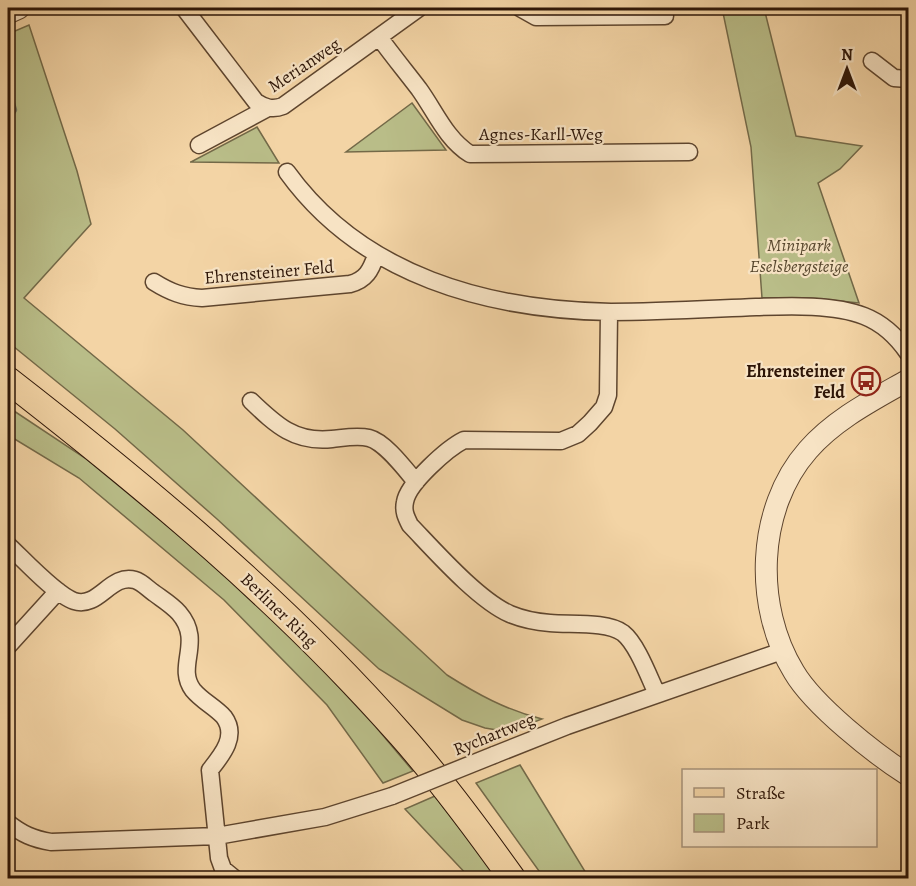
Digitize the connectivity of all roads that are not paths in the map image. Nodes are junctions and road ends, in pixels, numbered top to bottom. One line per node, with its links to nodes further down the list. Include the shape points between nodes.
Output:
1 (19, 8): 5 (street)
2 (184, 8): 10 (street, Merianweg, via 256,102)
3 (419, 8): 7 (street, Merianweg)
4 (520, 8): 6 (street, via 536,17)
5 (8, 13)
6 (665, 16)
7 (379, 37): 10 (street, Merianweg, via 283,106); 12 (street, Agnes-Karll-Weg, via 451,138 470,154)
8 (872, 61): 9 (street, via 894,78)
9 (909, 79)
10 (268, 108): 11 (street, Merianweg)
11 (199, 145)
12 (689, 152)
13 (287, 172): 14 (street, Ehrensteiner Feld, via 320,213)
14 (376, 255): 15 (street, Ehrensteiner Feld, via 366,277 350,285 186,298); 16 (street, Ehrensteiner Feld, via 426,280 487,298)
15 (154, 282)
16 (609, 312): 17 (street, Ehrensteiner Feld, via 786,306 834,310 878,322); 21 (street, via 606,402 578,434 561,441 464,440 452,446)
17 (909, 352)
18 (8, 380): 31 (main road, Berliner Ring, via 139,483 351,680 450,795)
19 (909, 380): 25 (street, via 831,427 807,450 789,477 767,535 766,568 772,617)
20 (252, 401): 21 (street, via 275,422 305,439 370,438)
21 (416, 482): 26 (street, via 405,501 404,513 410,525 489,602 528,619 622,633 631,642)
22 (8, 545): 23 (street)
23 (58, 591): 24 (street); 29 (street, via 74,601 88,601 115,582 125,578 137,581 177,611 188,625 189,683 224,717 229,727 225,751 210,770)
24 (8, 646)
25 (782, 651): 26 (street, Rychartweg); 27 (street, via 815,698)
26 (657, 693): 29 (street, Rychartweg, bridge, via 392,796 325,817)
27 (909, 776)
28 (8, 823): 29 (street, Rychartweg, via 33,839 51,842)
29 (217, 836): 30 (street, via 223,869)
30 (234, 879)
31 (512, 879)

